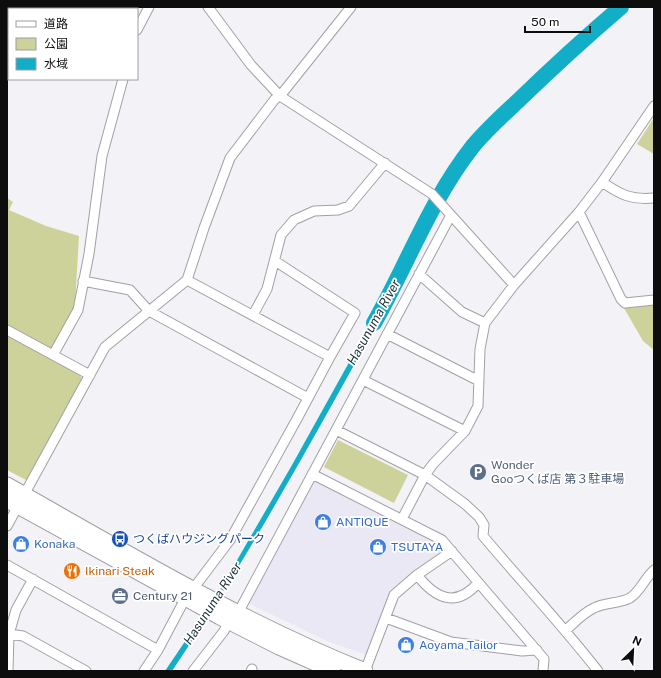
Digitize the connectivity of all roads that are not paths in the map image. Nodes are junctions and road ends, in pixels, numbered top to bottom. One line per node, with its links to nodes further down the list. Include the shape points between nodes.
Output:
1 (148, 7): 4 (street)
2 (208, 7): 6 (street, via 251,65)
3 (351, 7): 6 (street)
4 (138, 28)
5 (123, 80): 16 (street, via 102,156)
6 (280, 96): 8 (street); 15 (street, via 275,99 230,158)
7 (654, 106): 9 (street)
8 (385, 163): 11 (street, via 432,194); 13 (street, via 349,206 338,210 314,212 294,220 281,236)
9 (602, 182): 10 (street, via 619,194 632,198); 12 (street)
10 (654, 198)
11 (448, 212): 14 (street); 17 (street)
12 (579, 212): 17 (street); 18 (street, via 621,299 625,303)
13 (275, 261): 20 (street, via 268,289); 25 (street, via 355,313)
14 (419, 274): 21 (street, via 462,312); 23 (street)
15 (187, 280): 19 (street); 20 (street)
16 (83, 281): 19 (street, via 130,290); 24 (street, via 78,310)
17 (514, 285): 21 (street)
18 (654, 300)
19 (149, 311): 26 (street, via 105,347); 29 (street)
20 (253, 315): 25 (street)
21 (485, 323): 28 (street, via 480,349)
22 (7, 330): 24 (street)
23 (387, 334): 27 (street); 28 (street)
24 (53, 355): 26 (street)
25 (330, 357): 29 (street)
26 (90, 375): 35 (street)
27 (363, 380): 30 (street); 31 (street)
28 (479, 381): 31 (street, via 478,406)
29 (308, 398): 44 (street, via 230,540)
30 (336, 430): 32 (street); 33 (street)
31 (465, 431): 33 (street)
32 (312, 474): 36 (street); 45 (street)
33 (425, 476): 36 (street); 47 (street, via 479,517 484,525 483,536)
34 (7, 485): 35 (main road)
35 (16, 501): 37 (street); 44 (main road)
36 (402, 520): 38 (street, via 442,540)
37 (7, 526)
38 (452, 552): 41 (street); 43 (street)
39 (7, 565): 42 (street)
40 (654, 570): 47 (street, via 640,589 629,598 594,607)
41 (418, 575): 43 (street, via 426,587 444,597 463,596); 46 (street, via 394,595)
42 (33, 579): 48 (street, via 16,610); 49 (street)
43 (478, 583): 50 (street)
44 (194, 596): 45 (main road); 49 (street)
45 (228, 615): 54 (street, via 224,631); 55 (main road, via 278,647); 56 (main road)
46 (386, 618): 50 (street, via 451,642 522,651); 56 (street)
47 (565, 631): 58 (street)
48 (9, 634): 51 (street); 52 (street, via 23,636)
49 (158, 650): 53 (street)
50 (537, 650): 57 (street, via 544,659)
51 (8, 671)
52 (86, 671)
53 (144, 671)
54 (193, 671)
55 (333, 671)
56 (365, 671)
57 (543, 671)
58 (598, 671)

